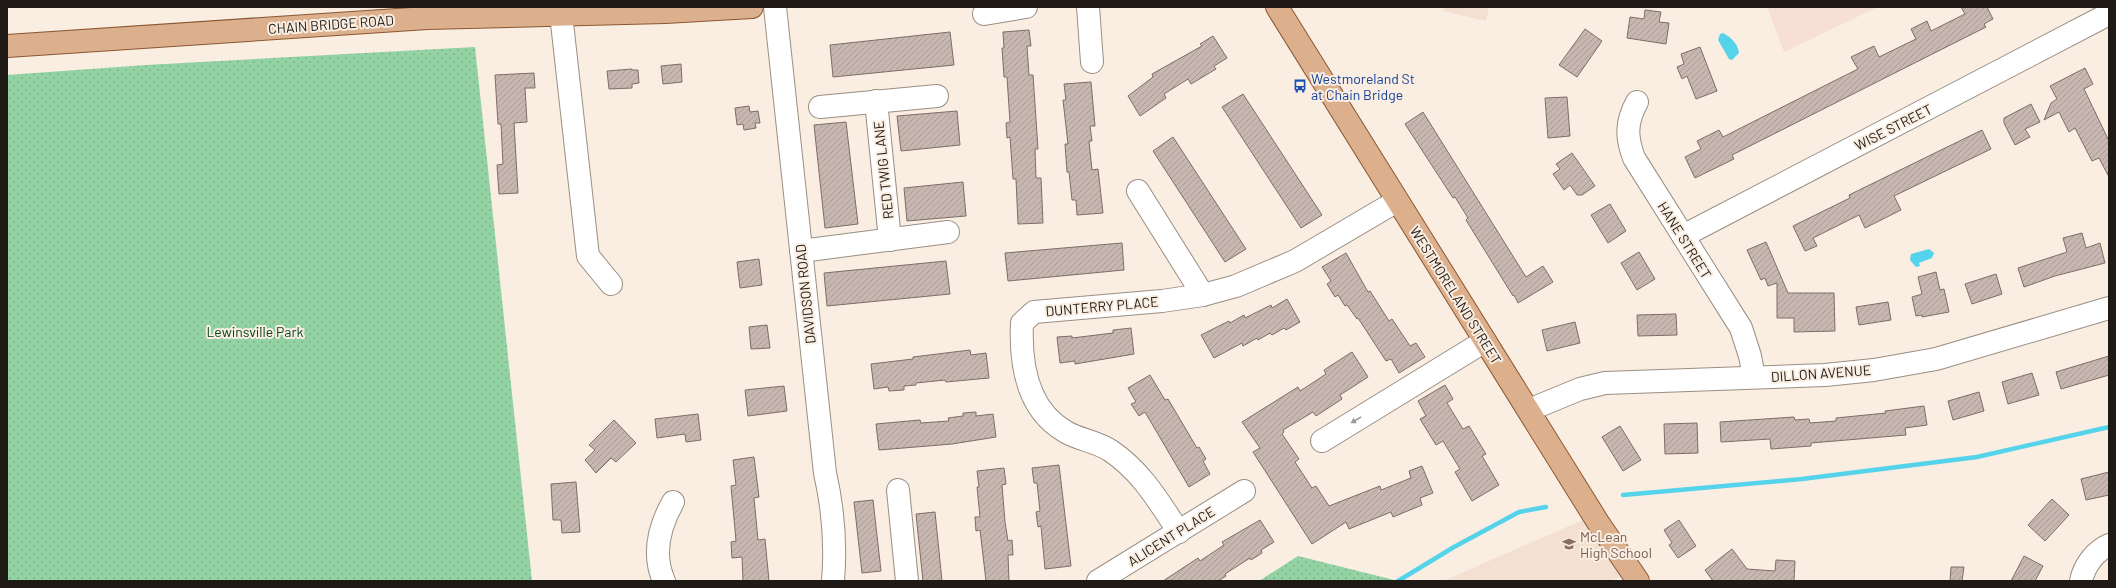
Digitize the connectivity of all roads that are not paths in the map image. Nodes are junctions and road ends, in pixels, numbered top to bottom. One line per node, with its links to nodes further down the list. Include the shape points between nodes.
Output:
1 (752, 7): 7 (main road, CHAIN BRIDGE ROAD)
2 (775, 7): 21 (street, DAVIDSON ROAD)
3 (1026, 7): 8 (street)
4 (1088, 7): 11 (street)
5 (1277, 7): 17 (main road, WESTMORELAND STREET)
6 (426, 12): 7 (main road, CHAIN BRIDGE ROAD); 10 (main road, CHAIN BRIDGE ROAD)
7 (561, 14): 22 (street, via 588,256)
8 (984, 14)
9 (2103, 18): 19 (street, WISE STREET)
10 (7, 46)
11 (1092, 62)
12 (937, 96): 13 (street)
13 (876, 101): 15 (street); 20 (street, RED TWIG LANE)
14 (1637, 102): 19 (street, HANE STREET, via 1630,114 1628,143 1634,158)
15 (820, 106)
16 (1138, 191): 23 (street)
17 (1397, 201): 23 (street, DUNTERRY PLACE, via 1295,261 1236,286); 25 (main road, WESTMORELAND STREET)
18 (948, 232): 20 (street)
19 (1683, 236): 26 (street, HANE STREET, via 1741,328)
20 (890, 240): 21 (street)
21 (801, 251): 35 (street, DAVIDSON ROAD, via 836,563)
22 (612, 284)
23 (1203, 295): 32 (street, DUNTERRY PLACE, via 1034,312 1022,323 1023,362 1028,385 1038,407 1049,421 1067,432 1110,450 1130,465 1146,482)
24 (2109, 308): 26 (street, DILLON AVENUE, via 1917,363 1826,375)
25 (1485, 341): 27 (main road, WESTMORELAND STREET); 28 (street, one-way to 28)
26 (1754, 377): 27 (street, DILLON AVENUE, via 1605,383 1580,389)
27 (1529, 410): 38 (main road, WESTMORELAND STREET, via 1599,524)
28 (1322, 441)
29 (898, 490): 36 (street)
30 (1244, 491): 32 (street, ALICENT PLACE)
31 (673, 502): 34 (street, via 664,518 658,540 657,552)
32 (1179, 532): 37 (street, ALICENT PLACE)
33 (2109, 545): 39 (street, via 2087,564)
34 (664, 581)
35 (833, 581)
36 (907, 581)
37 (1098, 581)
38 (1638, 581)
39 (2081, 581)

